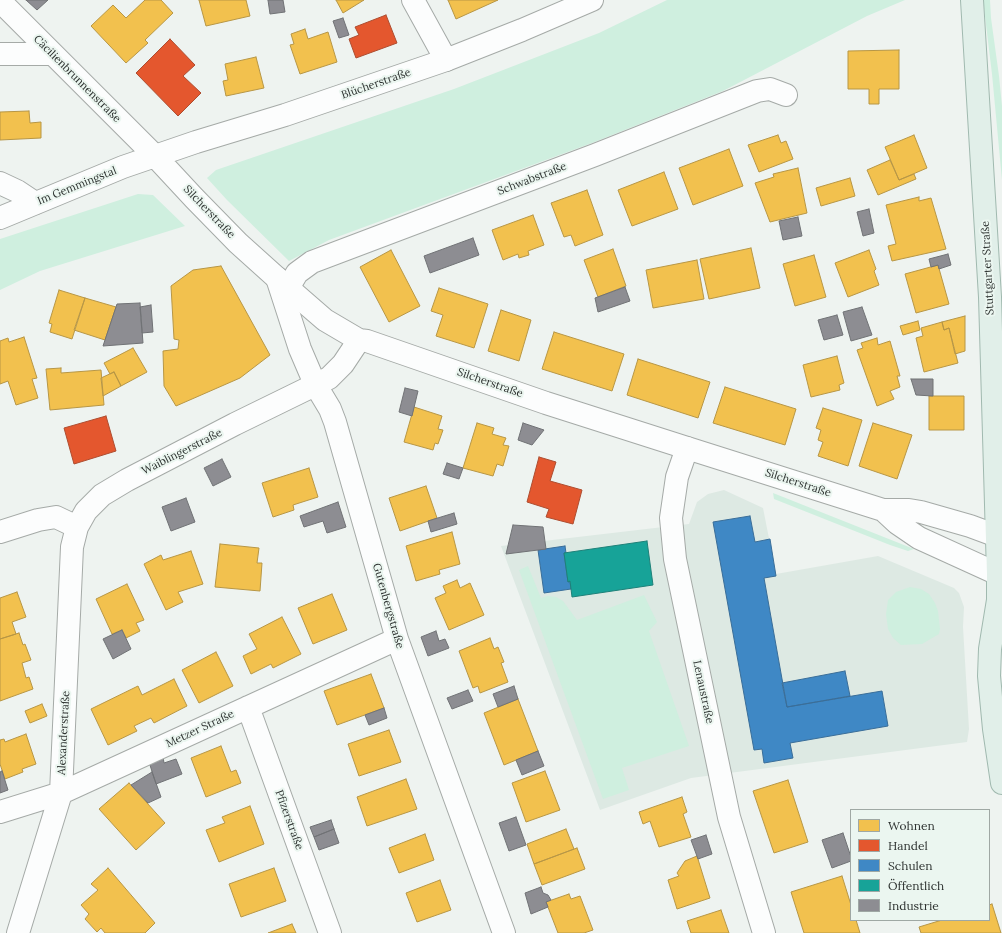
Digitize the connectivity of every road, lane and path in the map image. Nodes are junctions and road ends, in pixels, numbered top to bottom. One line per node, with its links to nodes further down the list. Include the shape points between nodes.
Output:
1 (0, 0): 6 (street, Cäcilienbrunnenstraße)
2 (413, 0): 7 (street)
3 (592, 0): 7 (street, Blücherstraße)
4 (972, 0): 20 (main road, Stuttgarter Straße, via 990,298)
5 (0, 54): 6 (street)
6 (53, 54): 9 (street, Cäcilienbrunnenstraße)
7 (446, 60): 9 (street, Blücherstraße)
8 (786, 95): 13 (street, Schwabstraße, via 770,89 756,90 595,155 312,262)
9 (155, 156): 11 (street, Im Gemmingstal); 13 (street, Silcherstraße, via 238,242)
10 (0, 184): 11 (street)
11 (35, 203): 12 (street, Im Gemmingstal)
12 (0, 218)
13 (282, 283): 14 (street, Silcherstraße, via 325,320); 15 (street, Gutenbergstraße, via 300,349)
14 (359, 340): 15 (street, Waiblingerstraße, via 343,364 329,378); 16 (street, Silcherstraße)
15 (315, 384): 18 (street, Waiblingerstraße, via 102,495 86,511); 22 (street, Gutenbergstraße, via 335,422)
16 (687, 448): 17 (street, Silcherstraße); 30 (street, Lenaustraße, via 677,477 671,518 675,559 729,817)
17 (883, 510): 20 (street, Silcherstraße, via 922,512); 21 (street, Silcherstraße, via 919,538)
18 (77, 527): 19 (street, via 56,517); 25 (street, Alexanderstraße, via 72,547)
19 (0, 532)
20 (1000, 537): 21 (main road, Stuttgarter Straße)
21 (1000, 575): 24 (main road, Stuttgarter Straße, via 989,668)
22 (397, 639): 23 (street, Metzer Straße); 29 (street, Gutenbergstraße)
23 (248, 707): 25 (street, Metzer Straße); 28 (street, Pfizerstraße)
24 (1002, 783)
25 (61, 793): 26 (street, Metzer Straße); 27 (street, Alexanderstraße)
26 (0, 812)
27 (18, 933)
28 (330, 933)
29 (504, 933)
30 (764, 933)

